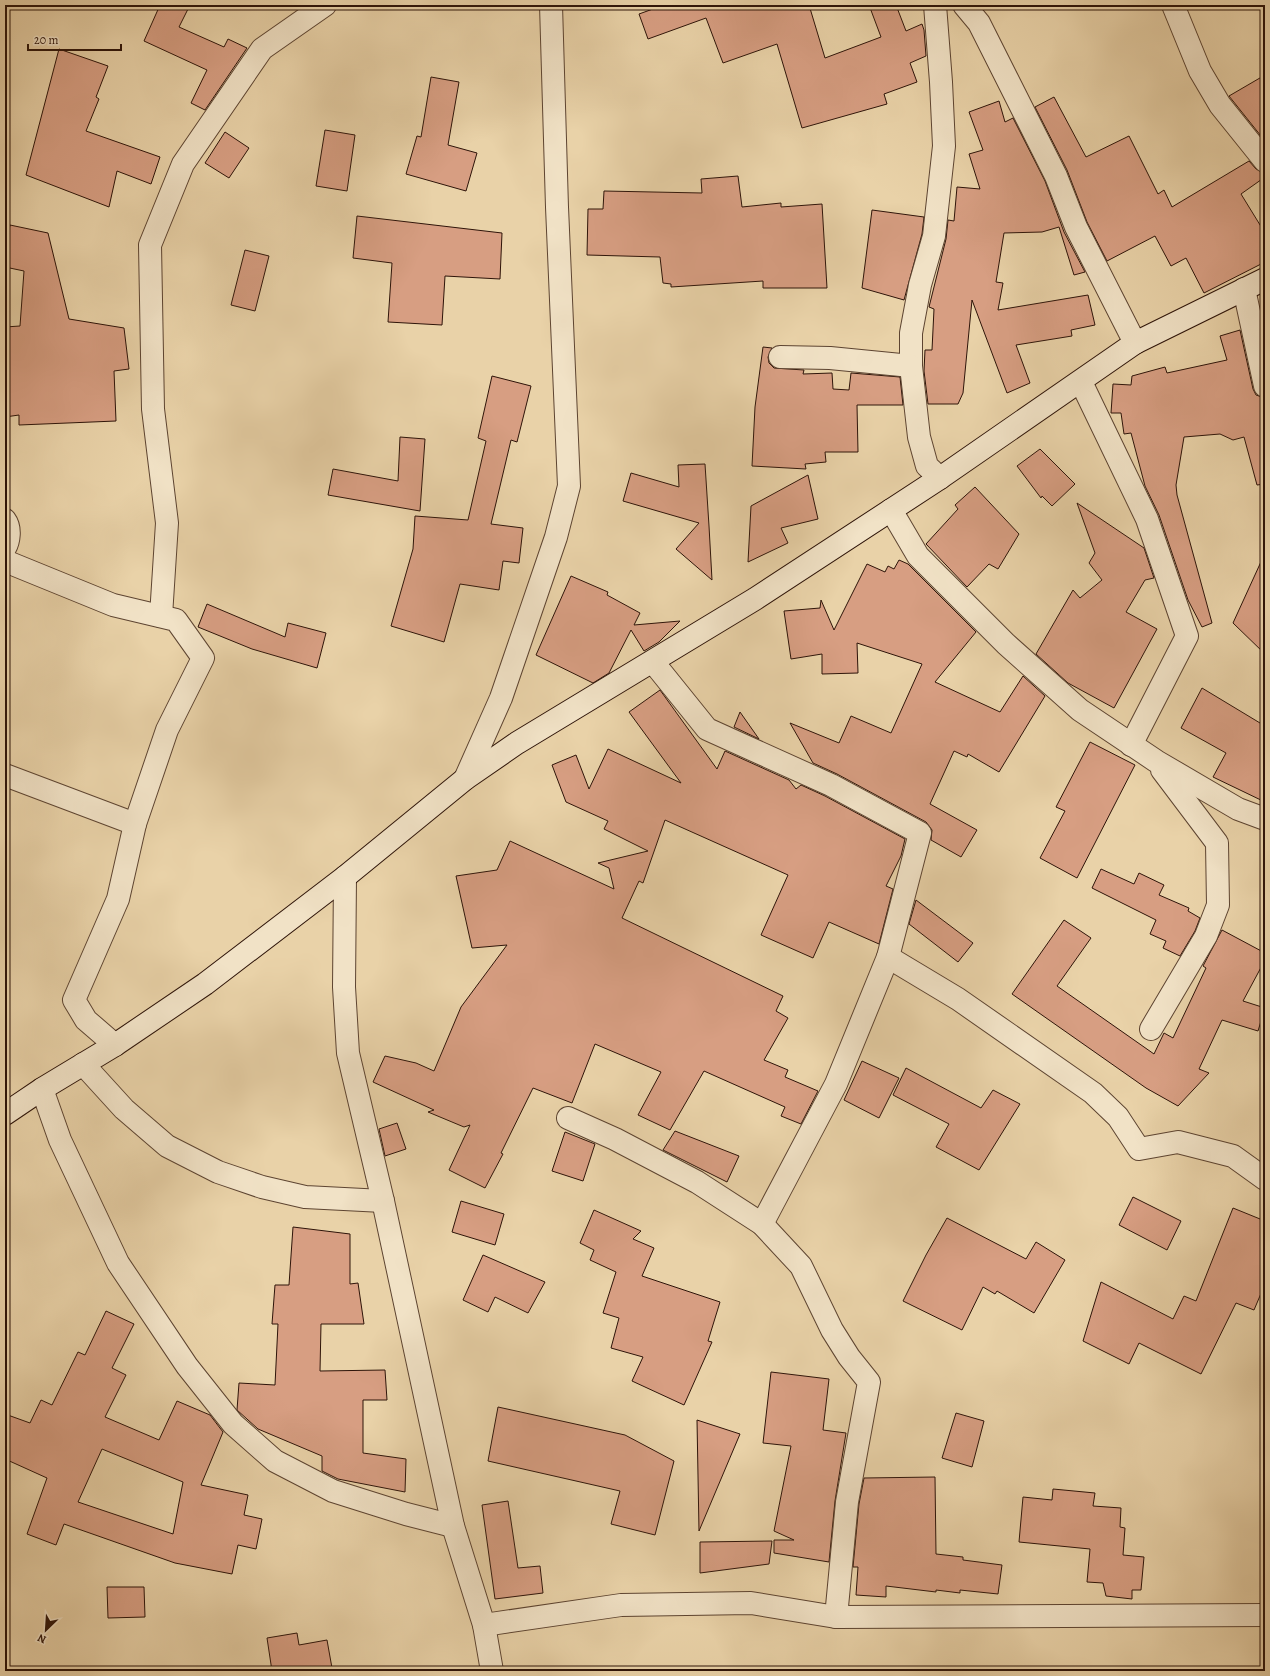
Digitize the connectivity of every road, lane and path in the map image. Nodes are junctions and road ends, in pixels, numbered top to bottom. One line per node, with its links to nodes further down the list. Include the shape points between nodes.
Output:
1 (325, 5): 19 (street, via 262,49 183,164 150,246 153,409 167,523)
2 (551, 5): 24 (street, via 569,486 556,537 501,698)
3 (934, 5): 11 (street, via 942,82 944,146 934,236 920,285 911,333)
4 (964, 5): 9 (street, via 979,23 1056,176 1076,227)
5 (1173, 5): 6 (street, via 1204,78 1220,105)
6 (1265, 161)
7 (1265, 279): 8 (street)
8 (1244, 289): 9 (street); 13 (street)
9 (1135, 343): 12 (street)
10 (780, 357): 11 (street, via 830,358)
11 (910, 366): 14 (street, via 919,437 927,466)
12 (1081, 382): 14 (street); 21 (street, via 1147,519 1187,636)
13 (1265, 386)
14 (940, 478): 15 (street)
15 (891, 510): 20 (street); 21 (street, via 918,556 1006,644 1080,710)
16 (5, 520): 17 (street, via 9,540)
17 (5, 548)
18 (5, 561): 19 (street, via 113,605)
19 (161, 616): 26 (street, via 176,620 203,658 167,730)
20 (653, 662): 24 (street, via 517,743); 28 (street, via 706,729 831,785 920,833)
21 (1131, 745): 22 (street)
22 (1156, 761): 25 (street, via 1238,809); 29 (street, via 1217,843 1218,904 1206,936)
23 (5, 775): 26 (street)
24 (465, 779): 27 (street)
25 (1265, 819)
26 (135, 824): 30 (street, via 118,899 74,1000 86,1020)
27 (345, 877): 30 (street, via 205,984); 36 (street, via 344,987 348,1053)
28 (888, 957): 35 (street, via 958,999 1093,1093 1118,1117 1139,1149 1178,1142 1232,1156); 37 (street, via 836,1084)
29 (1151, 1029)
30 (115, 1045): 31 (street)
31 (83, 1064): 32 (street); 36 (street, via 124,1109 167,1146 218,1172 262,1187 305,1196)
32 (42, 1089): 33 (street); 38 (street, via 63,1146 118,1263 187,1366 234,1424 275,1461 333,1491)
33 (5, 1114)
34 (568, 1118): 37 (street, via 615,1139 697,1182)
35 (1265, 1179)
36 (383, 1201): 38 (street)
37 (762, 1224): 40 (street, via 801,1266 832,1330 868,1382 847,1502)
38 (453, 1526): 41 (street)
39 (1265, 1615): 40 (street)
40 (836, 1616): 41 (street, via 751,1603 629,1605)
41 (484, 1625): 42 (street)
42 (492, 1671)

